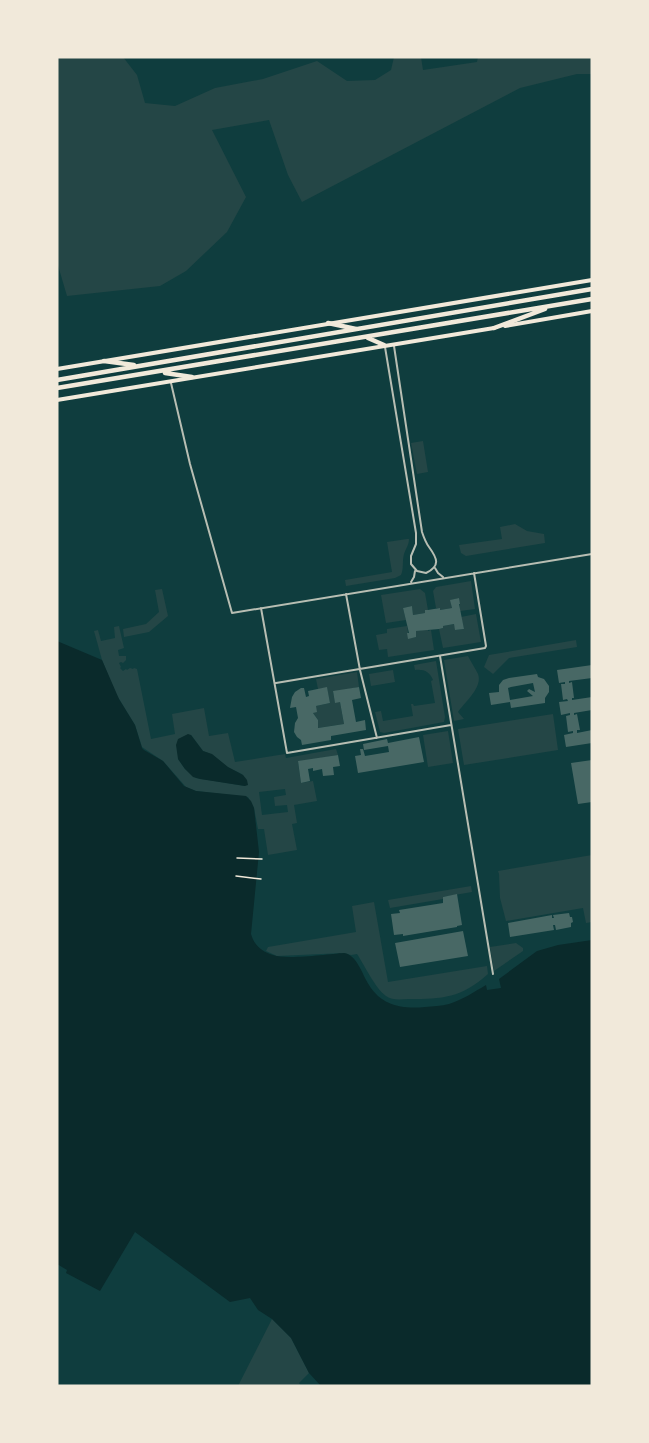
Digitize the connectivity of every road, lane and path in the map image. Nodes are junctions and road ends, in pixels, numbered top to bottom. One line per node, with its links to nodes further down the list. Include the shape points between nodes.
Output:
1 (592, 280): 6 (main road)
2 (592, 290): 8 (highway)
3 (592, 299): 4 (highway)
4 (556, 305): 7 (highway); 9 (highway)
5 (592, 311): 7 (main road)
6 (328, 323): 8 (highway); 12 (main road)
7 (494, 328): 10 (main road)
8 (359, 329): 13 (highway)
9 (366, 338): 11 (highway); 15 (highway)
10 (393, 343): 11 (main road); 22 (street, via 422,532 436,556)
11 (384, 345): 16 (main road); 23 (street, via 416,533 411,559)
12 (104, 361): 13 (highway); 14 (main road)
13 (140, 366): 17 (highway)
14 (57, 369)
15 (160, 372): 16 (highway); 19 (highway)
16 (192, 377): 18 (main road)
17 (57, 380)
18 (171, 381): 20 (main road); 28 (street, via 232,613)
19 (57, 388)
20 (57, 400)
21 (592, 554): 24 (street)
22 (435, 566): 23 (street, via 426,573); 25 (street, via 440,575)
23 (415, 570): 26 (street, via 413,580)
24 (474, 573): 25 (street); 29 (street, via 486,647)
25 (449, 577): 26 (street)
26 (405, 585): 27 (street)
27 (346, 594): 28 (street); 30 (street)
28 (261, 608): 31 (street)
29 (440, 656): 30 (street); 32 (street)
30 (360, 670): 31 (street); 33 (street)
31 (275, 683): 33 (street, via 287,753)
32 (451, 725): 33 (street); 38 (street)
33 (377, 738)
34 (237, 858): 35 (path)
35 (262, 859)
36 (236, 876): 37 (path)
37 (261, 879)
38 (493, 974)

